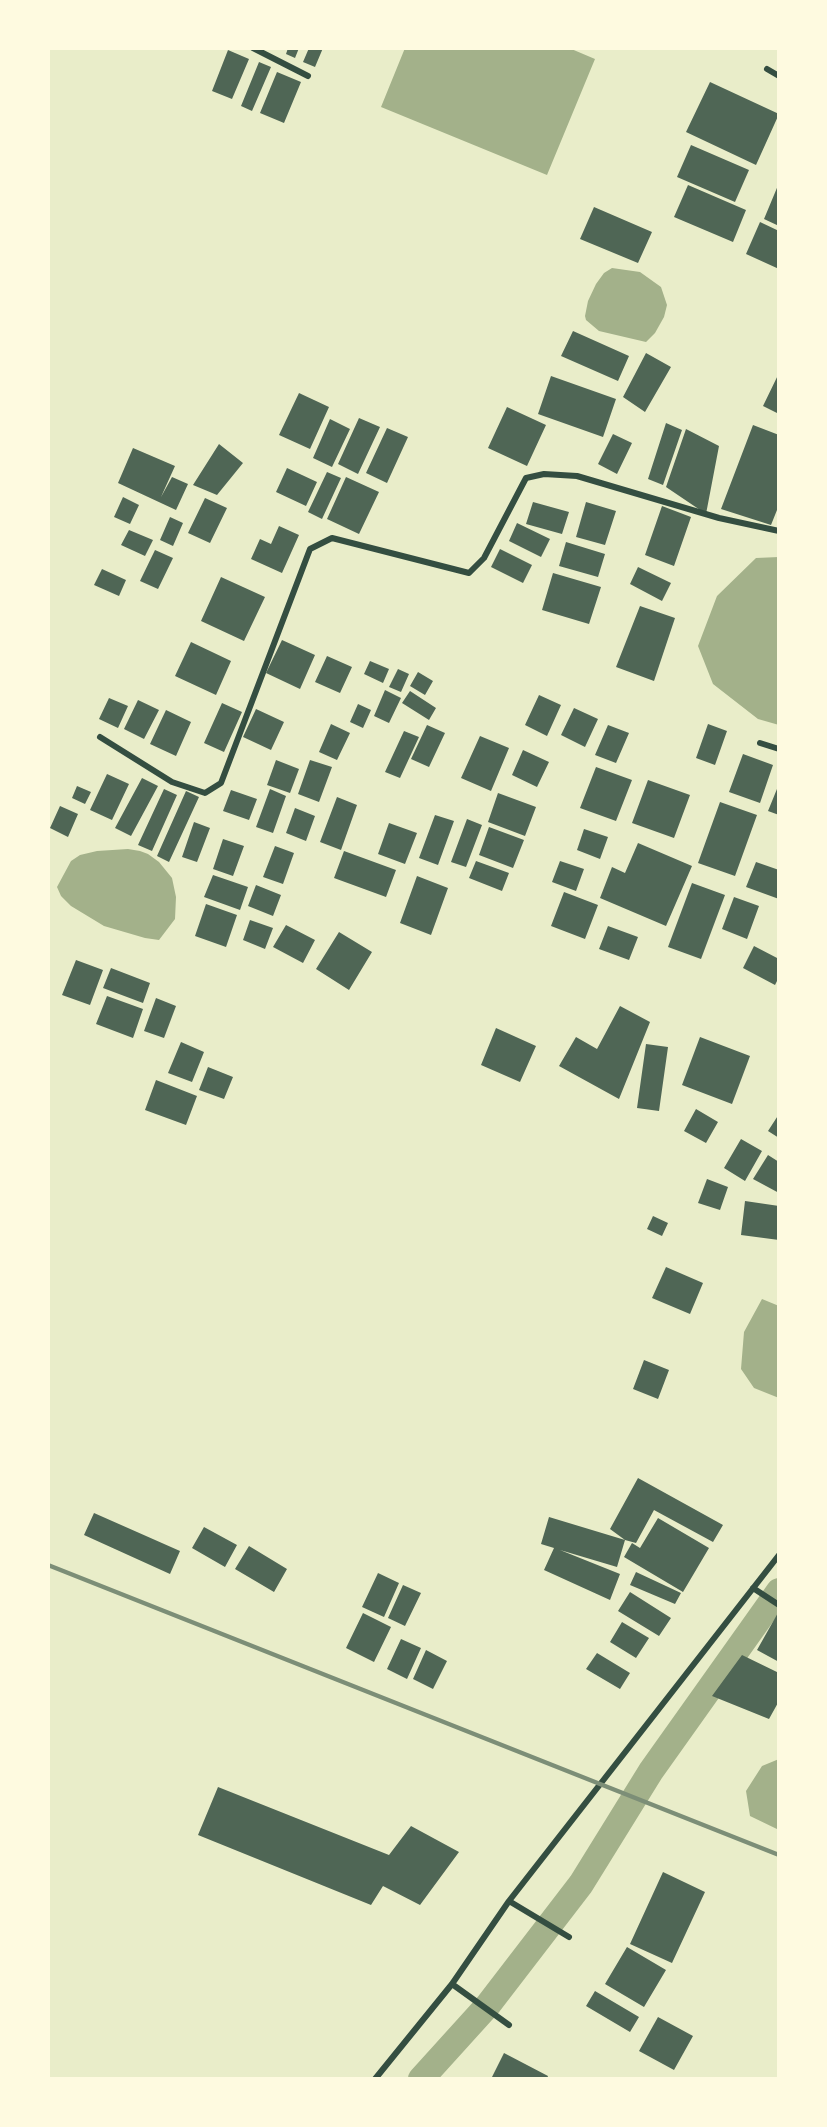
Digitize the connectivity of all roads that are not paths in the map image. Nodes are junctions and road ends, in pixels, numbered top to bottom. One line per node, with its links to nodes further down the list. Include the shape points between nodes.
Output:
1 (253, 48): 3 (street)
2 (767, 69): 4 (street)
3 (308, 76)
4 (779, 76)
5 (779, 531): 6 (street, via 719,518 577,476 544,474 526,478 484,558 469,573 332,538 310,549 220,783 205,793 172,782)
6 (99, 737)
7 (760, 743): 8 (street)
8 (779, 749)
9 (779, 1555): 10 (street)
10 (754, 1588): 11 (street); 12 (street)
11 (779, 1605)
12 (510, 1901): 13 (street); 14 (street)
13 (569, 1937)
14 (452, 1984): 15 (street); 16 (street)
15 (509, 2025)
16 (375, 2079)

